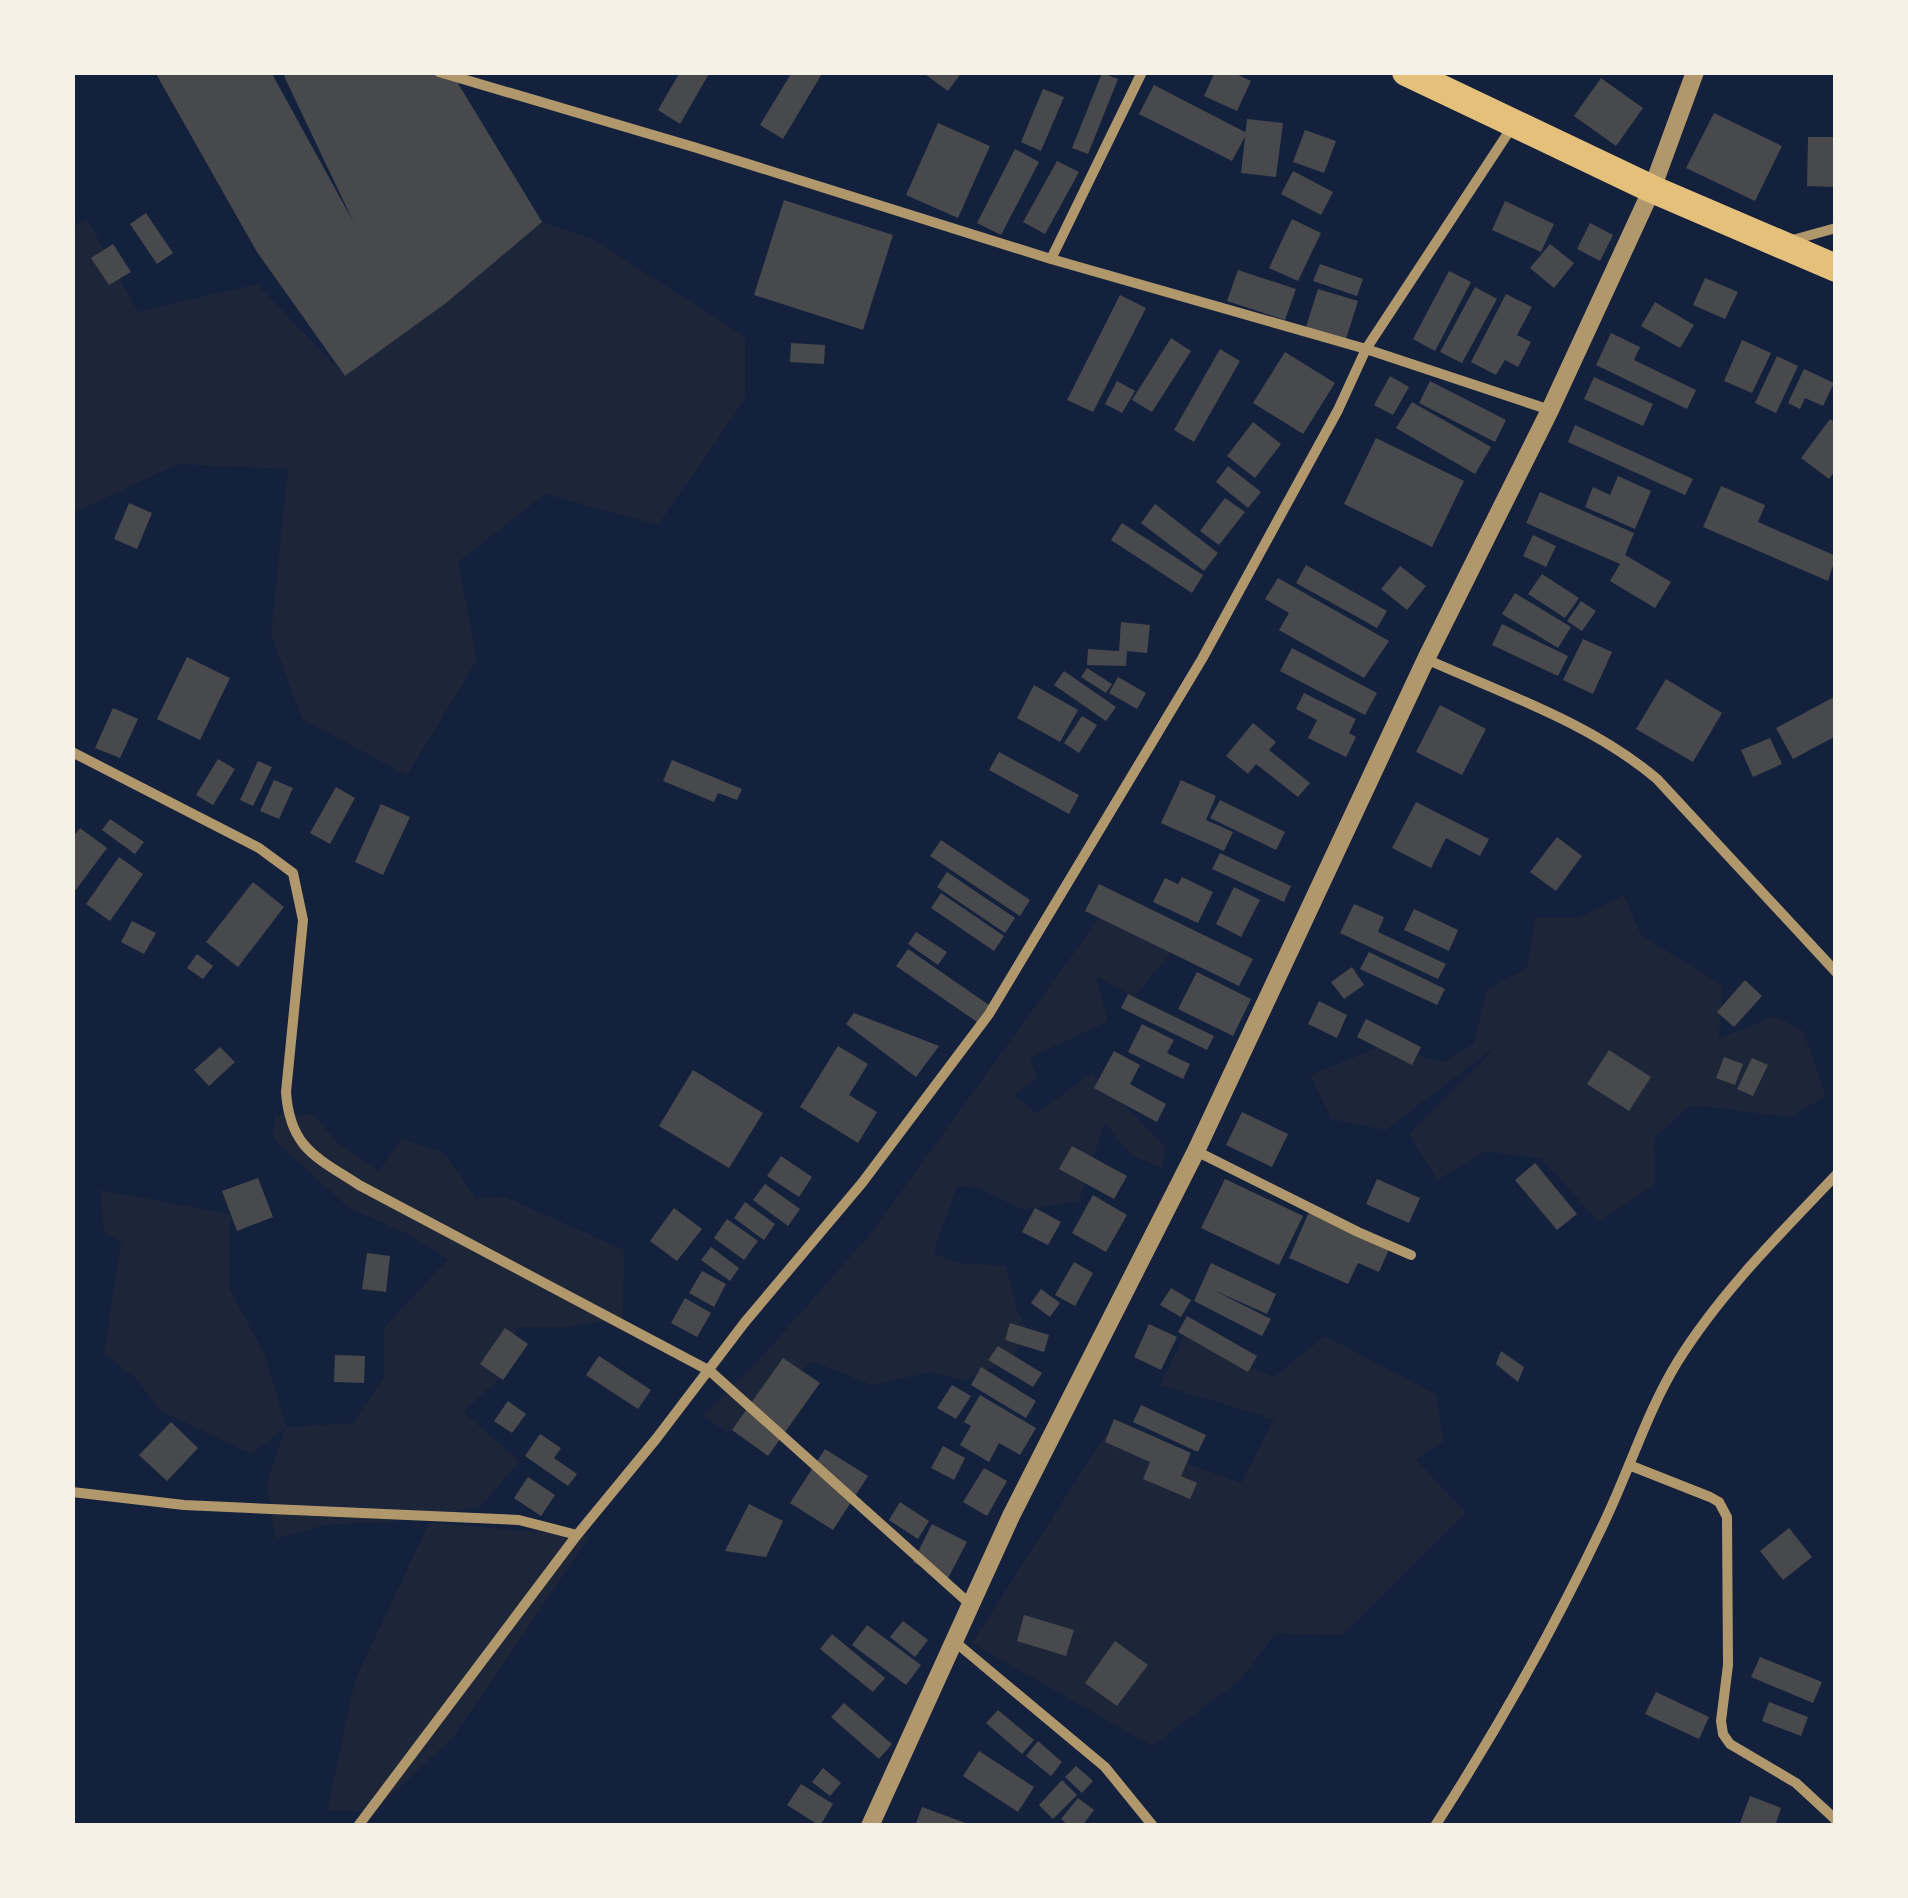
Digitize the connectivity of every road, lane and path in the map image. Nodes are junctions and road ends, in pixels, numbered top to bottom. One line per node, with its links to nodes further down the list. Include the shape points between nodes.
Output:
1 (439, 72): 9 (street)
2 (1142, 72): 9 (street)
3 (1406, 72): 5 (highway)
4 (1695, 72): 6 (street)
5 (1514, 124): 6 (highway); 11 (street)
6 (1652, 190): 8 (highway); 12 (street)
7 (1836, 228): 8 (street)
8 (1778, 244): 10 (highway)
9 (1052, 259): 11 (street)
10 (1836, 268)
11 (1366, 349): 12 (street); 19 (street, via 1202,659 989,1014)
12 (1550, 410): 13 (street)
13 (1426, 659): 15 (street, via 1633,758); 16 (street)
14 (72, 752): 19 (street, via 260,848 292,873 303,920 286,1092 288,1117 304,1149 359,1185)
15 (1836, 972)
16 (1196, 1151): 18 (street); 23 (street)
17 (1836, 1175): 20 (street, via 1709,1316 1660,1390)
18 (1412, 1255)
19 (710, 1371): 22 (street); 23 (street)
20 (1629, 1464): 25 (street, via 1719,1502 1727,1517 1722,1734 1796,1783); 29 (street, via 1561,1610)
21 (72, 1492): 22 (street, via 184,1505 519,1520)
22 (576, 1535): 26 (street)
23 (971, 1605): 24 (street)
24 (954, 1641): 27 (street); 28 (street, via 1105,1766)
25 (1836, 1820)
26 (358, 1826)
27 (870, 1826)
28 (1153, 1826)
29 (1435, 1826)

